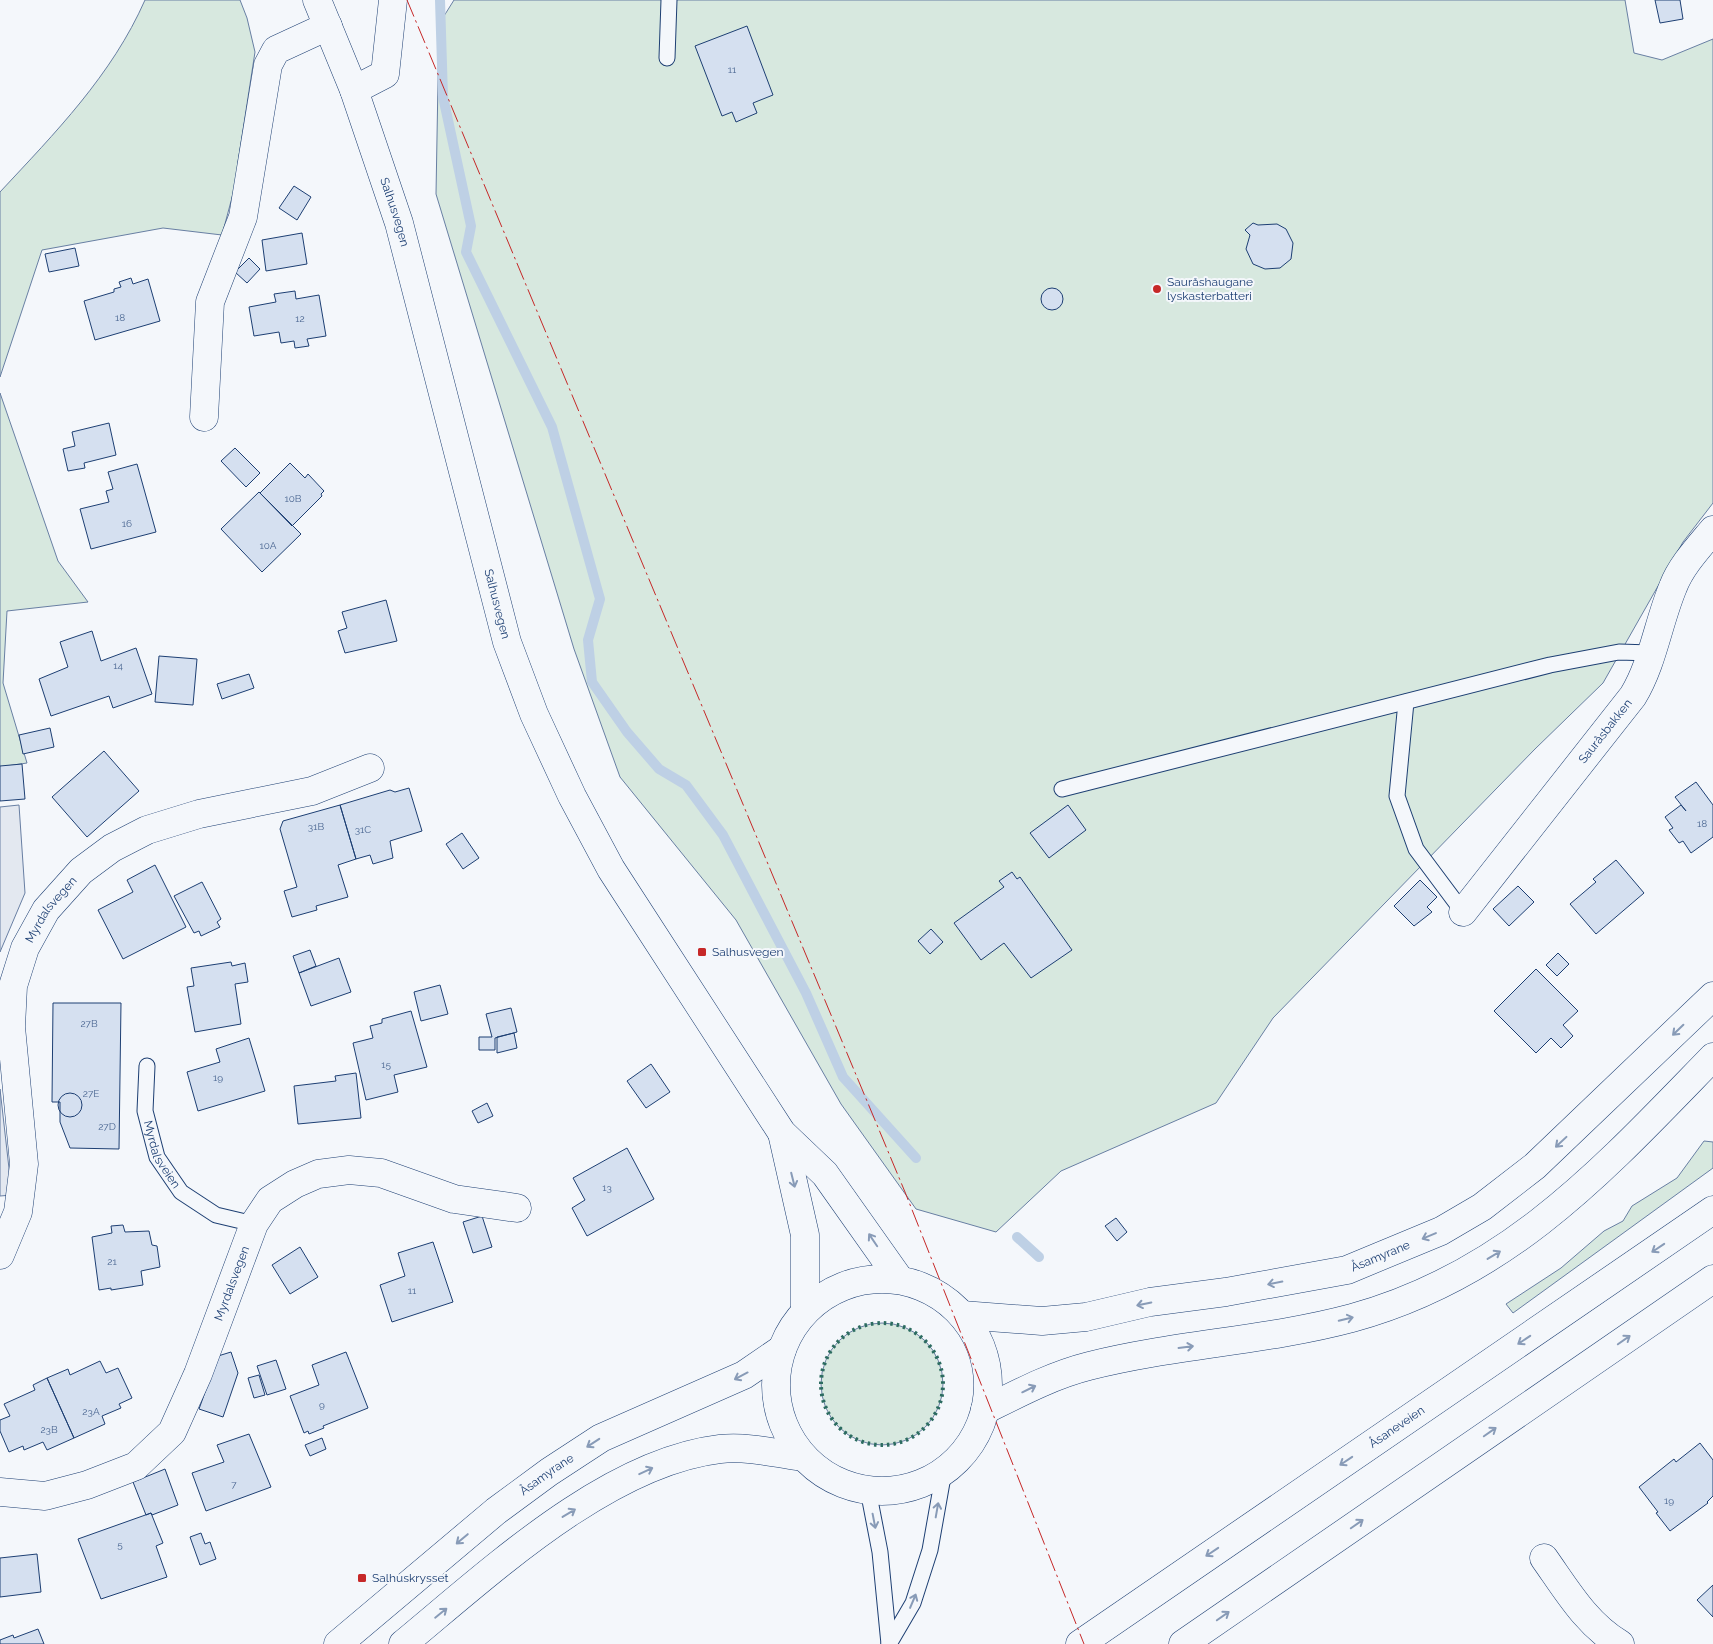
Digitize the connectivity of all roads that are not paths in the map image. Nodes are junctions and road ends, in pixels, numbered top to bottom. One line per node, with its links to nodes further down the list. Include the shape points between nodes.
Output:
1 (317, 0): 4 (main road, Salhusvegen)
2 (392, 0): 6 (main road, via 385,74)
3 (669, 0): 5 (lane)
4 (328, 26): 6 (main road, Salhusvegen); 7 (main road, via 276,50 268,65 243,217 210,302)
5 (667, 58)
6 (354, 90): 17 (main road, Salhusvegen, via 399,223 507,642 534,714 611,869)
7 (204, 417)
8 (1713, 530): 9 (main road, Sauråsbakken, via 1689,559 1673,586)
9 (1651, 653): 10 (lane, via 1619,652 1550,665); 13 (main road, Sauråsbakken, via 1643,680 1633,696)
10 (1406, 702): 12 (lane); 13 (lane, via 1398,796 1416,849)
11 (370, 768): 21 (main road, Myrdalsvegen, via 312,791 199,814 147,830 112,848 81,871 46,910 25,948 13,986 11,1027 24,1164 18,1212)
12 (1062, 789)
13 (1462, 912)
14 (1713, 996): 25 (main road, Åsamyrane, one-way to 25, via 1535,1166 1482,1207 1441,1231 1401,1248 1347,1270 1150,1302 1086,1317 1042,1321)
15 (1713, 1057): 27 (main road, one-way to 15, via 1046,1380 1087,1366 1156,1351 1305,1329 1354,1317 1409,1298 1464,1272 1518,1240 1569,1200)
16 (147, 1066): 20 (lane, Myrdalsveien, via 145,1111 157,1157 181,1192 216,1215)
17 (782, 1133): 23 (main road, Salhusvegen, one-way to 17, via 825,1174); 24 (main road, Salhusvegen, one-way to 24, via 805,1236)
18 (517, 1208): 20 (main road, Myrdalsvegen, via 454,1199 381,1173 349,1170 318,1174 294,1184 270,1200)
19 (1713, 1210): 36 (main road, Åsaneveien, one-way to 36)
20 (254, 1224): 31 (main road, Myrdalsvegen, via 198,1374 172,1432 136,1466 86,1485 45,1496)
21 (1, 1245)
22 (1713, 1279): 37 (main road, one-way to 22)
23 (900, 1280): 24 (main road, via 874,1279 849,1284 826,1294); 25 (main road, via 923,1287)
24 (806, 1311): 26 (main road, via 791,1329)
25 (962, 1315): 27 (main road, via 976,1336 985,1360 988,1385)
26 (782, 1349): 28 (main road, via 776,1371 780,1417); 33 (main road, Åsamyrane, one-way to 33, via 744,1375 601,1438 549,1472 496,1511)
27 (985, 1410): 29 (main road, via 977,1433 963,1454)
28 (803, 1457): 30 (main road, via 829,1477); 34 (main road, one-way to 28, via 557,1520 650,1468 695,1453 722,1449)
29 (944, 1471): 30 (main road, via 921,1484 895,1491); 35 (lane, one-way to 29, via 913,1603 930,1550)
30 (868, 1490): 35 (lane, one-way to 35, via 880,1552)
31 (0, 1492)
32 (1544, 1558): 38 (main road, via 1575,1604 1605,1635)
33 (338, 1644)
34 (403, 1644)
35 (889, 1644)
36 (1080, 1644)
37 (1182, 1644)
38 (1620, 1644)

